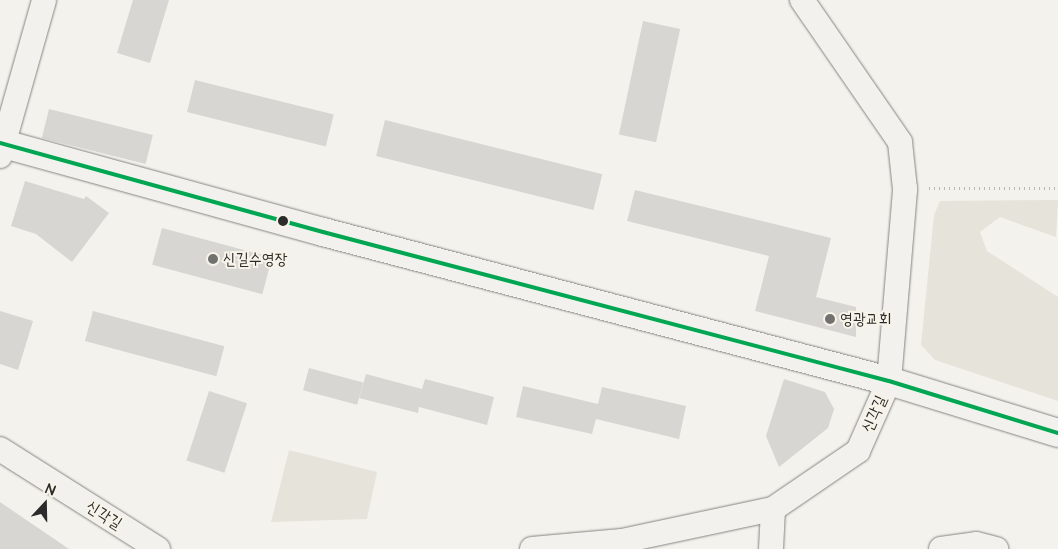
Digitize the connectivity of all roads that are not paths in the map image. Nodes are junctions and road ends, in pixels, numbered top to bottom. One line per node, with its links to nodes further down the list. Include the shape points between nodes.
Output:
1 (44, 0): 3 (street)
2 (802, 0): 4 (street, 신각길, via 900,142 905,189)
3 (1, 147): 4 (street)
4 (889, 381): 5 (street); 7 (street, 신각길, via 858,451)
5 (1058, 433)
6 (0, 449): 9 (street, 신각길)
7 (773, 509): 10 (street, 신각길, via 622,541); 11 (street)
8 (982, 548): 12 (street)
9 (158, 549)
10 (532, 549)
11 (771, 549)
12 (941, 549)

